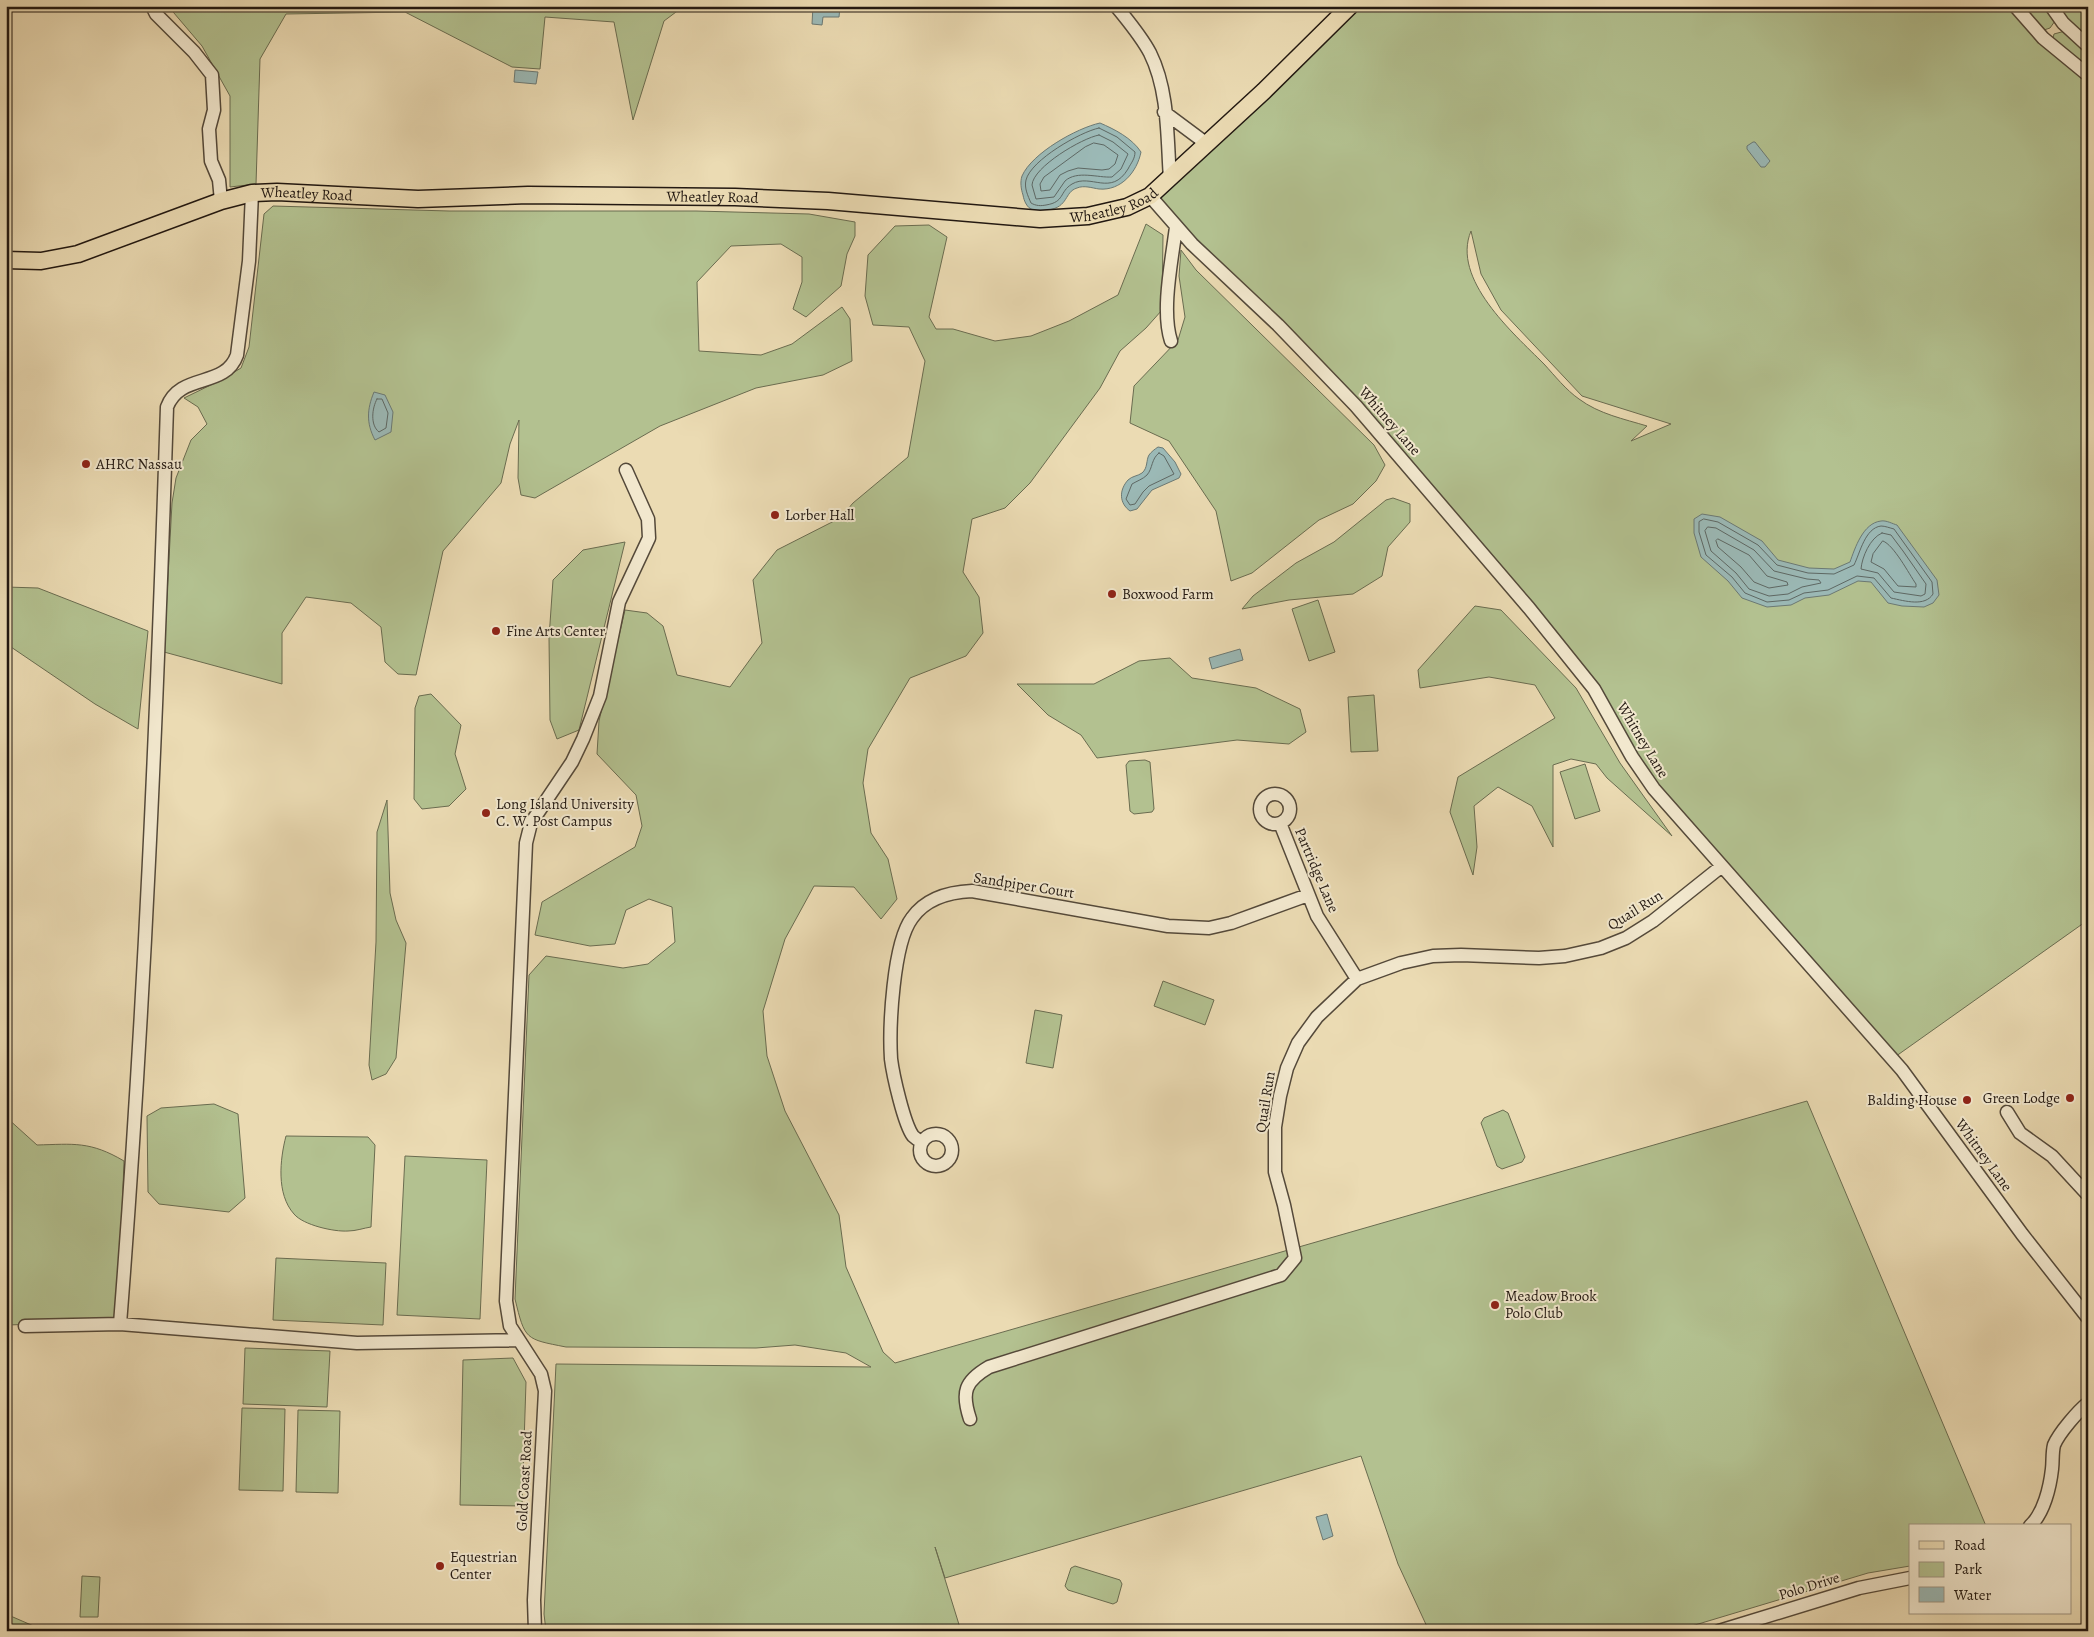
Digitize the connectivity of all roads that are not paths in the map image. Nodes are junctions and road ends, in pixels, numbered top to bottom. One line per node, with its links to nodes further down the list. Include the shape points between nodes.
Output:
1 (152, 6): 13 (street, via 212,75 211,161 219,180)
2 (1116, 6): 8 (street, via 1150,53 1160,81)
3 (1350, 6): 9 (main road, Wheatley Road)
4 (2014, 6): 7 (street, via 2043,38)
5 (2051, 6): 6 (street)
6 (2088, 46)
7 (2088, 75)
8 (1164, 112): 9 (street); 10 (street)
9 (1207, 144): 10 (main road, Wheatley Road)
10 (1170, 179): 12 (main road, Wheatley Road)
11 (252, 193): 12 (main road, Wheatley Road, via 418,199 528,195 734,197 1040,218 1088,216 1127,207); 13 (main road, Wheatley Road); 26 (street, via 249,261 237,356 226,372 179,389 170,397 167,407 144,953)
12 (1150, 196): 14 (street, Whitney Lane)
13 (221, 200): 15 (main road, Wheatley Road, via 78,254 41,262)
14 (1176, 227): 16 (street, via 1168,287 1168,333); 19 (street, Whitney Lane, via 1349,399 1529,608 1594,689 1632,758 1654,789)
15 (6, 260)
16 (1171, 341)
17 (626, 470): 28 (street, Gold Coast Road, via 648,518 650,538 619,602 600,696 583,739 572,762 531,823 526,843 506,1302 510,1326)
18 (1280, 823): 20 (street, Partridge Lane)
19 (1722, 866): 21 (street, Quail Run, via 1653,921 1626,938 1600,948 1539,958 1433,956 1401,963); 25 (street, Whitney Lane, via 1902,1070)
20 (1308, 895): 21 (street, Partridge Lane, via 1317,916); 23 (street, Sandpiper Court, via 1231,923 1199,929 972,891 953,892 928,902 912,918 902,936 891,1025 891,1060 901,1102 913,1136)
21 (1357, 979): 30 (street, Quail Run, via 1317,1017 1298,1044 1287,1068 1275,1127 1275,1172 1295,1258 1281,1275 989,1367 969,1382 965,1396)
22 (2007, 1112): 24 (street, via 2020,1133 2052,1156)
23 (922, 1142)
24 (2088, 1195)
25 (2088, 1318)
26 (120, 1324): 27 (street); 28 (street, via 357,1343)
27 (25, 1326)
28 (518, 1340): 33 (street, Gold Coast Road, via 541,1374 545,1391)
29 (2088, 1403): 31 (street, via 2055,1443 2043,1505)
30 (970, 1419)
31 (2032, 1524)
32 (1909, 1578): 34 (street, Polo Drive, via 1859,1588)
33 (535, 1631)
34 (1719, 1631)

